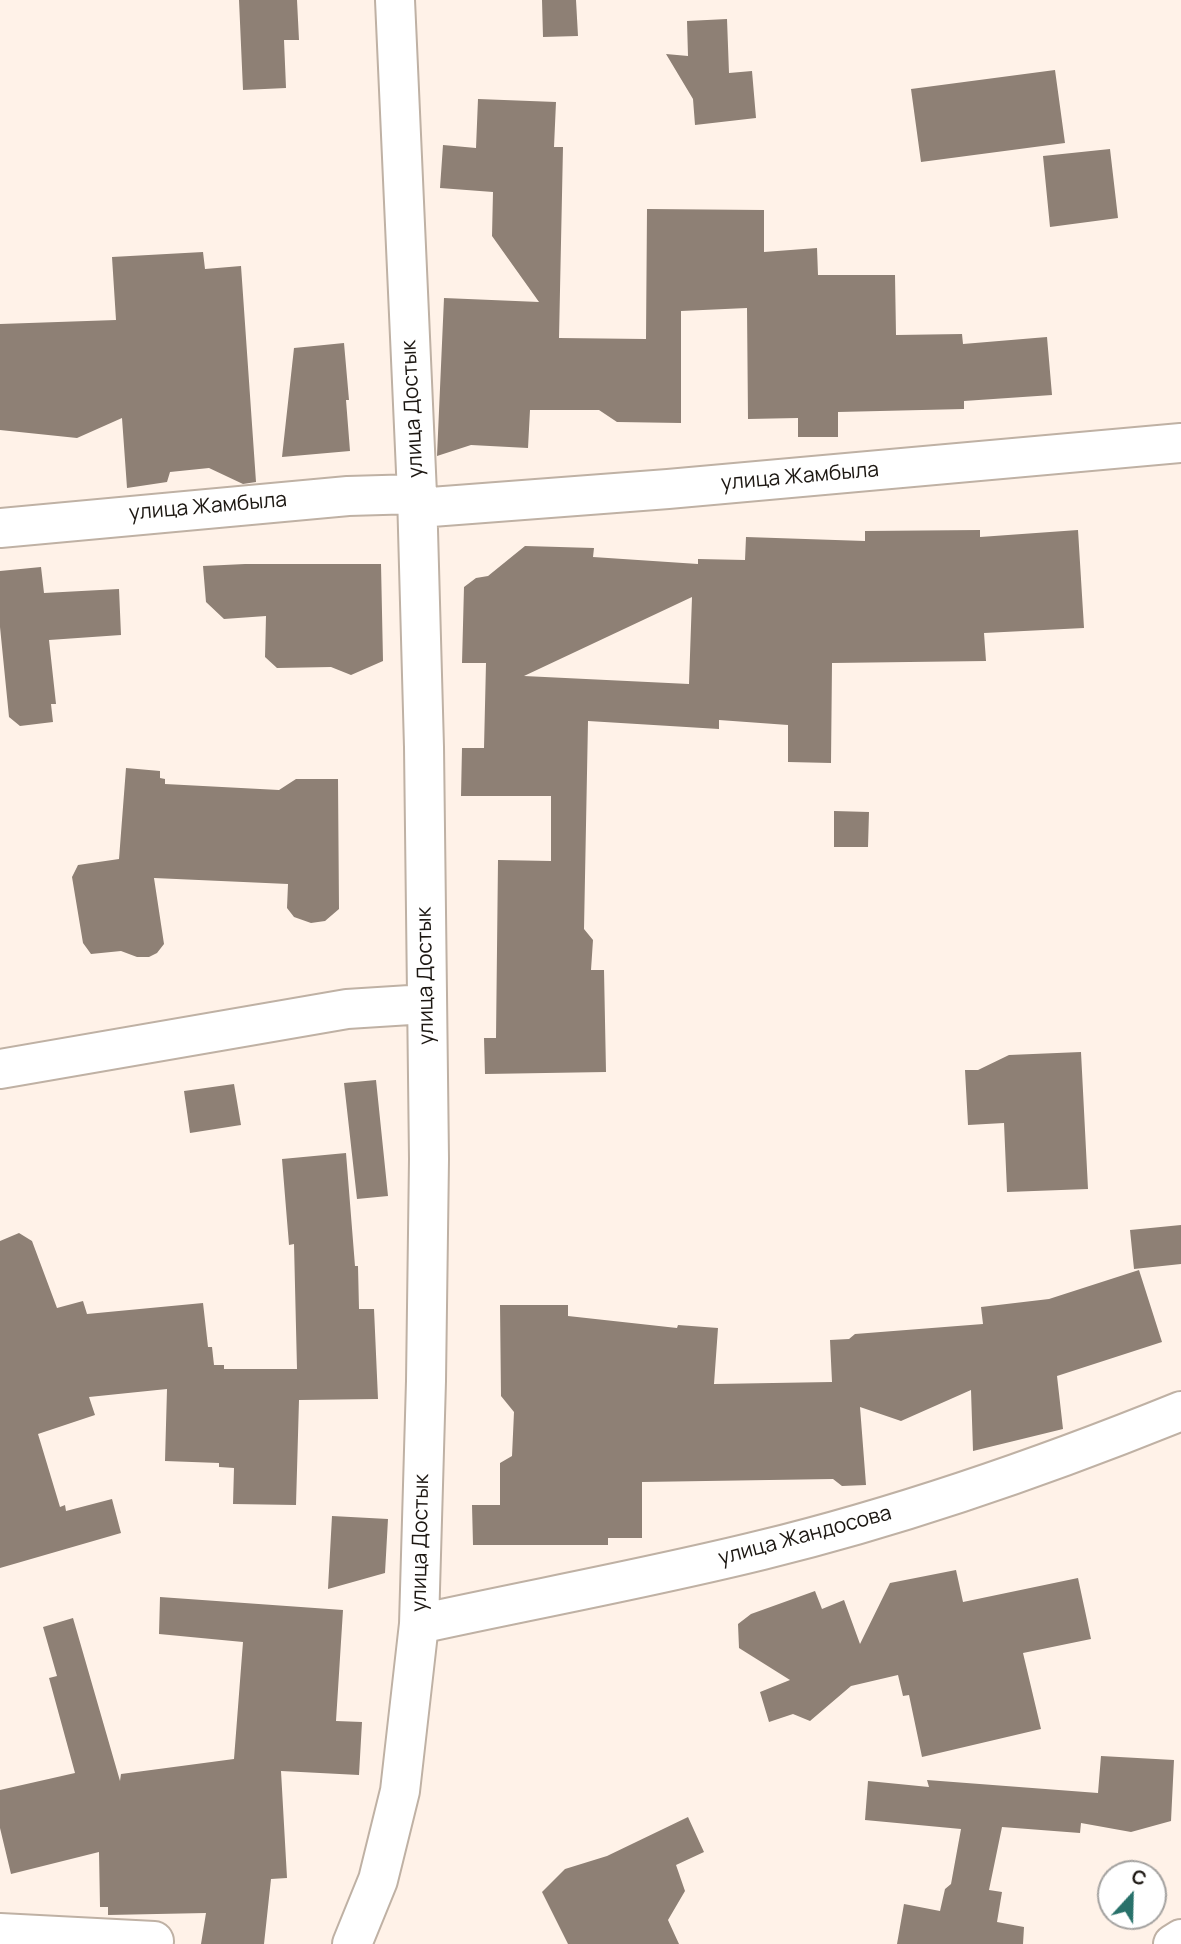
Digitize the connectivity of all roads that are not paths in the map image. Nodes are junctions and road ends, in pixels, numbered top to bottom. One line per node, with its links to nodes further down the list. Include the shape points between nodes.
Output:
1 (395, 0): 3 (street, улица Достык)
2 (1181, 443): 3 (street, улица Жамбыла)
3 (418, 501): 4 (street, улица Жамбыла, via 321,498); 5 (street, улица Достык)
4 (0, 528)
5 (426, 1004): 6 (street, via 347,1009); 8 (street, улица Достык, via 429,1159)
6 (0, 1069)
7 (1181, 1411): 8 (street, улица Жандосова, via 1079,1452 921,1506 802,1539)
8 (419, 1624): 12 (street, улица Достык, via 400,1791 378,1880)
9 (0, 1933): 11 (street)
10 (1181, 1939): 13 (street)
11 (154, 1941)
12 (352, 1944)
13 (1173, 1944)

